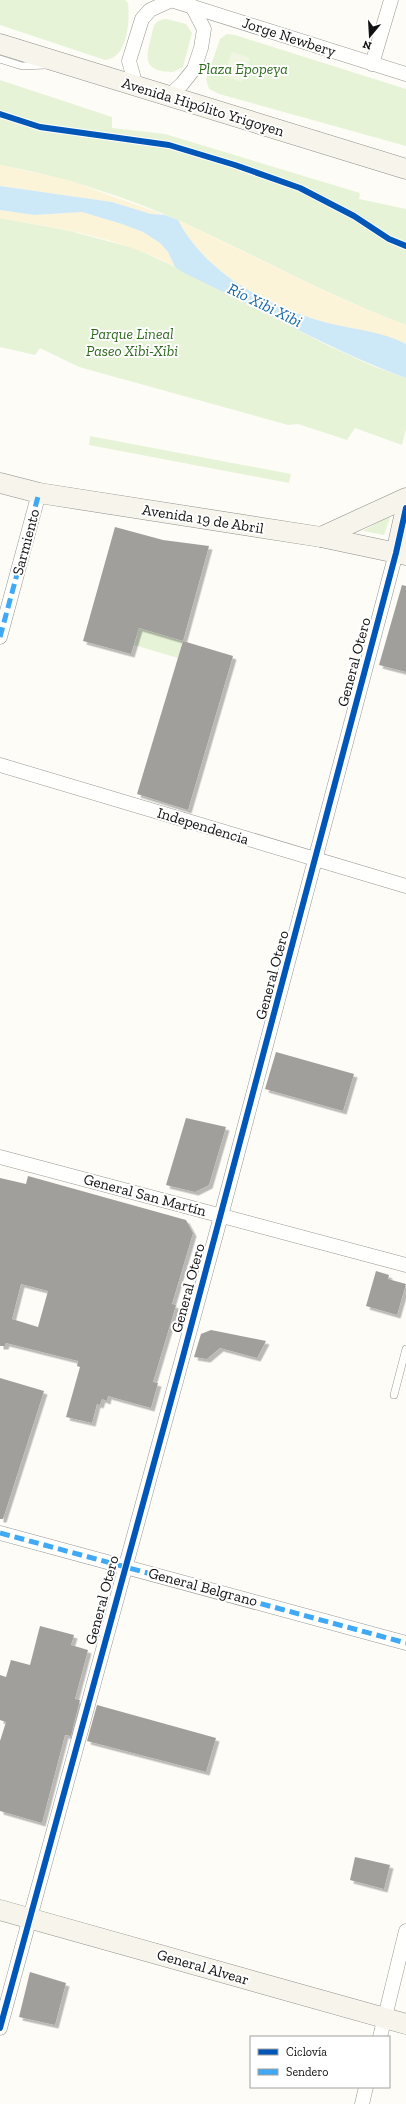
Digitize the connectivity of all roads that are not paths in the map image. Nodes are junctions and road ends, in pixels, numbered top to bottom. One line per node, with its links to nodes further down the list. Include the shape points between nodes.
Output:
1 (172, 0): 3 (street, Jorge Newbery); 9 (street, via 150,10 142,19 130,61)
2 (391, 0): 6 (street)
3 (193, 3): 6 (street, Jorge Newbery); 10 (street, via 204,29 201,48 194,69)
4 (0, 44): 7 (main road, Avenida Hipólito Yrigoyen)
5 (0, 59): 7 (lane, via 22,66)
6 (372, 64): 8 (street, Jorge Newbery)
7 (66, 65): 9 (main road, Avenida Hipólito Yrigoyen)
8 (406, 74)
9 (136, 86): 10 (main road, Avenida Hipólito Yrigoyen)
10 (169, 96): 11 (main road, Avenida Hipólito Yrigoyen)
11 (406, 169)
12 (0, 483): 13 (main road, Avenida 19 de Abril)
13 (39, 493): 16 (main road, Avenida 19 de Abril); 18 (street, Sarmiento)
14 (406, 498): 16 (main road)
15 (406, 508): 17 (main road)
16 (321, 537): 17 (main road, Avenida 19 de Abril)
17 (401, 554): 20 (street, General Otero)
18 (0, 637)
19 (0, 765): 20 (street, Independencia)
20 (316, 860): 21 (street, Independencia); 23 (street, General Otero)
21 (406, 886)
22 (0, 1157): 23 (street, General San Martín)
23 (221, 1216): 24 (street, General San Martín); 28 (street, General Otero)
24 (406, 1265)
25 (406, 1349): 26 (lane)
26 (394, 1395)
27 (0, 1532): 28 (street, General Belgrano)
28 (125, 1566): 29 (street, General Belgrano); 31 (street, General Otero)
29 (406, 1643)
30 (0, 1910): 31 (main road, General Alvear)
31 (30, 1918): 34 (street, General Otero); 35 (main road, General Alvear)
32 (406, 1931): 35 (street)
33 (406, 2024): 35 (main road, General Alvear)
34 (0, 2028)
35 (382, 2028)
36 (366, 2088): 37 (street)
37 (362, 2104)

